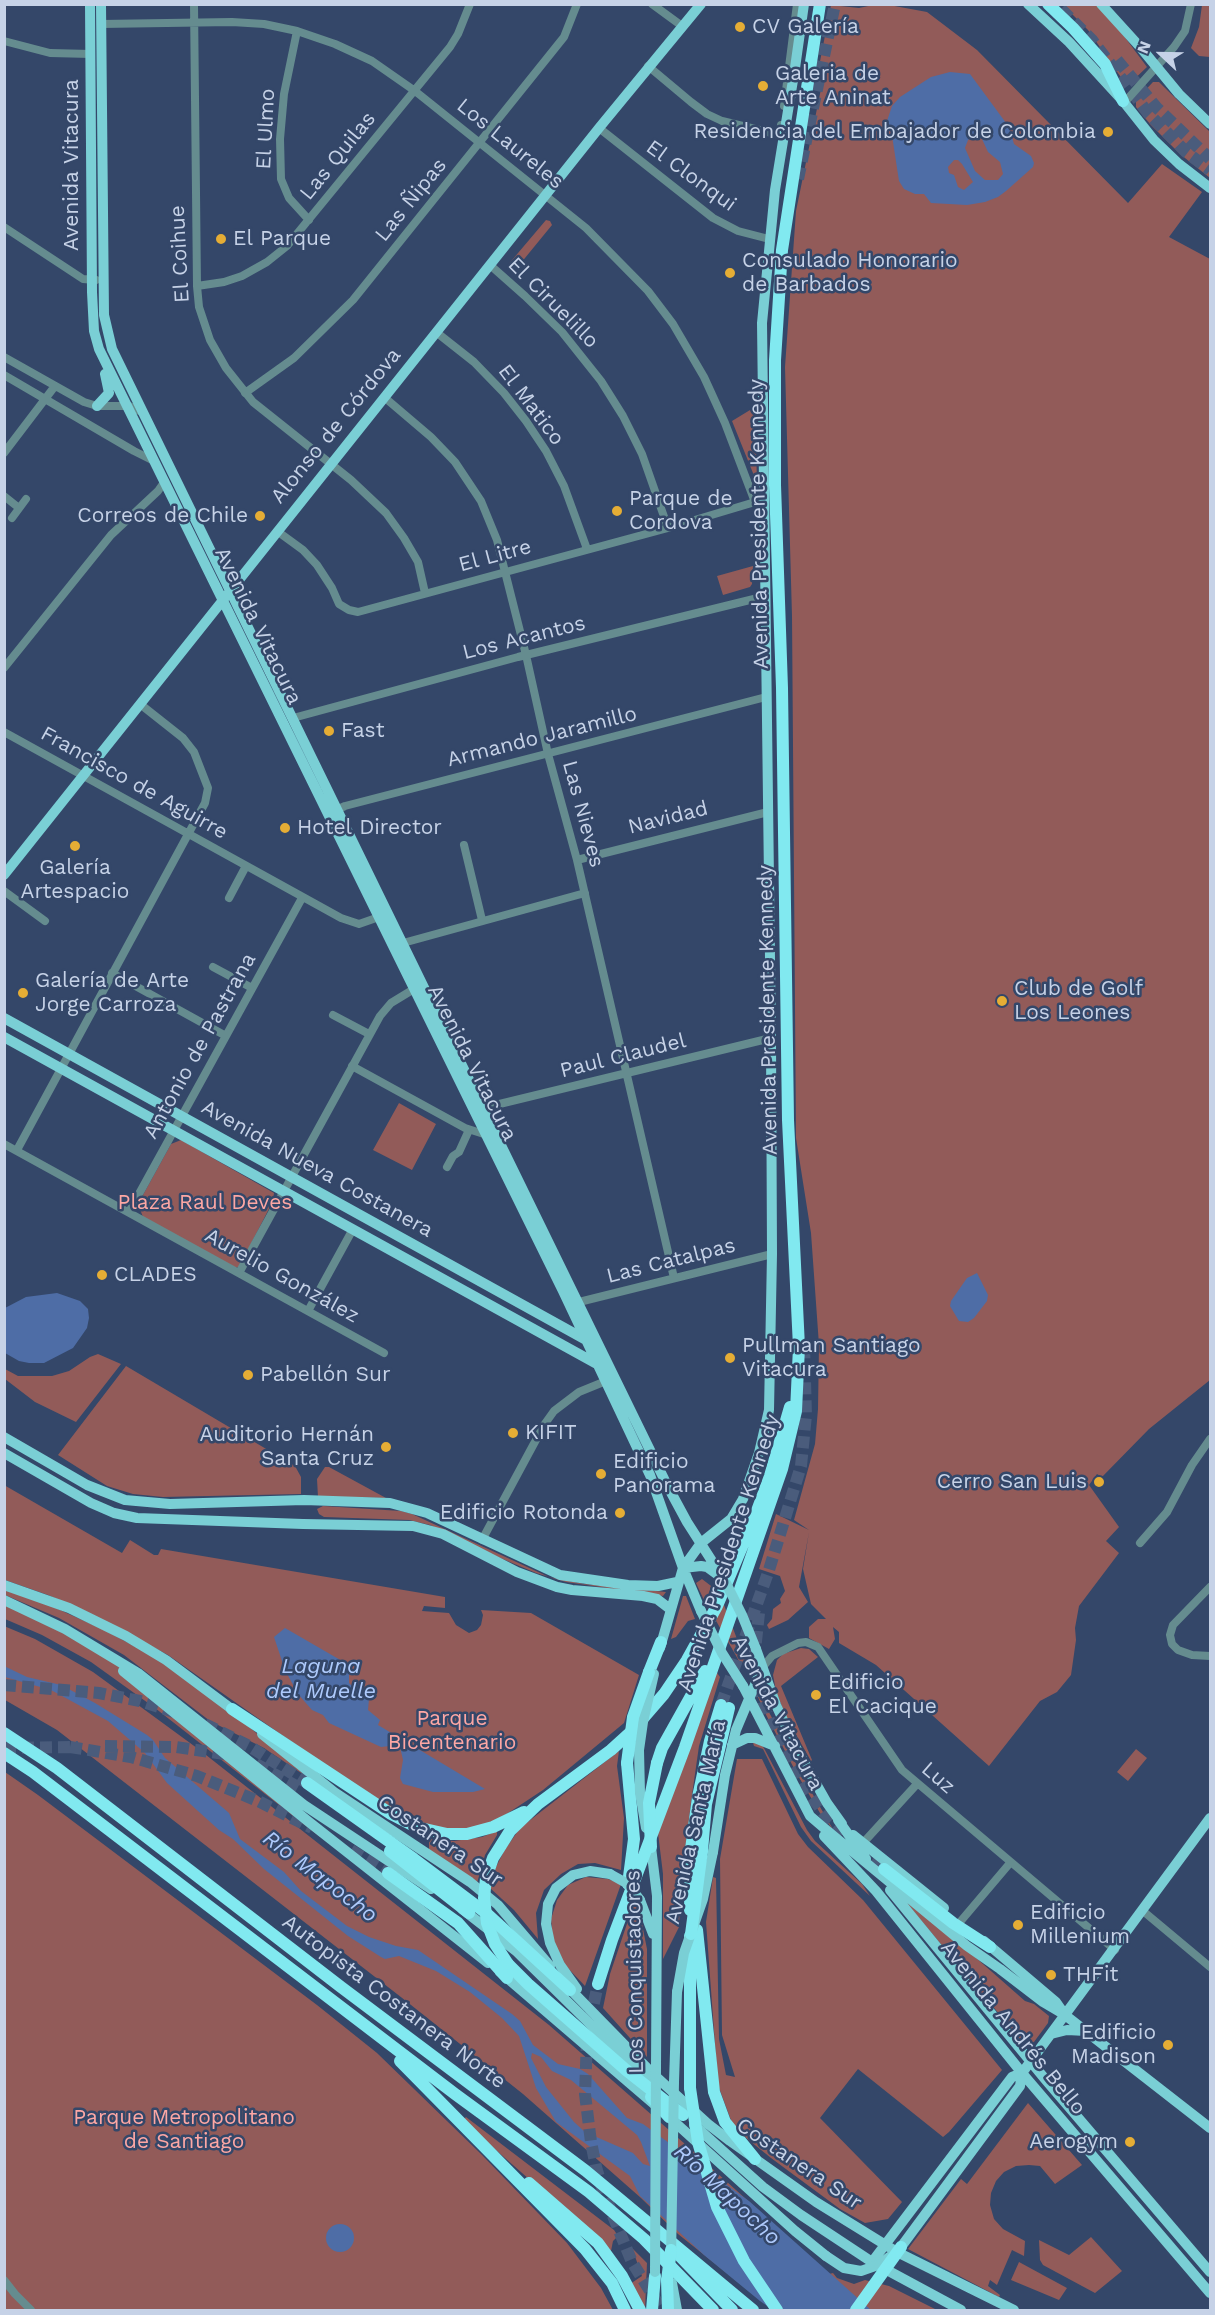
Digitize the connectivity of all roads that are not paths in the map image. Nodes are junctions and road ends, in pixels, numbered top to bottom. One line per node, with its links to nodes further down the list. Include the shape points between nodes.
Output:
1 (92, 4): 17 (main road); 21 (main road, Avenida Vitacura)
2 (101, 4): 17 (main road, Avenida Vitacura)
3 (194, 4): 16 (street, El Coihue)
4 (470, 4): 25 (street, Las Quilas, via 454,41)
5 (577, 4): 30 (street, Las Ñipas, via 564,38)
6 (652, 4): 18 (street)
7 (701, 4): 18 (main road, Alonso de Córdova)
8 (797, 4): 29 (street)
9 (804, 4): 32 (main road)
10 (812, 4): 24 (highway)
11 (820, 4): 24 (highway, Avenida Presidente Kennedy)
12 (1028, 4): 26 (main road)
13 (1048, 4): 26 (highway, via 1100,57)
14 (1101, 4): 23 (main road)
15 (1191, 4): 23 (street, via 1185,31)
16 (195, 22): 17 (street, Los Laureles); 19 (street, Los Laureles, via 256,24); 40 (street, El Coihue)
17 (101, 24): 38 (main road, Avenida Vitacura)
18 (682, 26): 22 (main road, Alonso de Córdova)
19 (297, 31): 25 (street, Los Laureles, via 372,62); 34 (street, El Ulmo, via 283,104 281,179 289,198)
20 (4, 41): 21 (street, via 50,53)
21 (91, 54): 39 (main road, Avenida Vitacura)
22 (648, 66): 28 (main road, Alonso de Córdova); 29 (street, via 722,122)
23 (1157, 68): 26 (street); 27 (main road)
24 (809, 74): 132 (highway, Avenida Presidente Kennedy, via 782,250 774,360 788,1120)
25 (415, 91): 30 (street, Los Laureles); 34 (street, Las Quilas)
26 (1123, 102): 31 (main road, via 1165,152)
27 (1210, 124)
28 (599, 128): 33 (main road, Alonso de Córdova); 36 (street, El Clonqui, via 713,218 738,231)
29 (780, 135): 32 (main road)
30 (480, 142): 33 (street, Los Laureles); 49 (street, Las Ñipas, via 353,300 294,358)
31 (1210, 188)
32 (775, 190): 36 (main road)
33 (546, 195): 37 (main road, Alonso de Córdova); 62 (street, Los Laureles, via 620,261 673,324 712,395)
34 (309, 220): 40 (street, Las Quilas, via 278,254 252,271 224,282)
35 (4, 227): 39 (street, via 83,279)
36 (770, 239): 67 (main road, via 762,323)
37 (489, 265): 41 (main road, Alonso de Córdova); 65 (street, El Ciruelillo, via 562,332 601,381 642,454)
38 (104, 277): 39 (street); 55 (main road, Avenida Vitacura, via 107,337)
39 (92, 281): 42 (main road, Avenida Vitacura, via 94,331)
40 (196, 286): 49 (street, El Coihue, via 210,340)
41 (436, 332): 50 (main road, Alonso de Córdova); 68 (street, El Matico, via 474,362 531,428 564,486)
42 (102, 356): 52 (main road, Avenida Vitacura); 53 (main road, via 109,393)
43 (4, 357): 45 (street)
44 (4, 375): 47 (street)
45 (42, 379): 46 (street); 47 (street, via 42,389)
46 (54, 386): 48 (street); 51 (street)
47 (33, 392): 51 (street)
48 (66, 393): 53 (street); 54 (street, via 58,395)
49 (244, 393): 58 (street, El Coihue)
50 (384, 397): 58 (main road, Alonso de Córdova); 69 (street, Las Nieves, via 443,449 465,475 487,514)
51 (45, 399): 54 (street); 56 (street)
52 (125, 405): 53 (street); 55 (street); 57 (main road, Avenida Vitacura)
53 (97, 406)
54 (58, 407): 57 (street)
55 (142, 412): 71 (main road, Avenida Vitacura)
56 (4, 453)
57 (154, 461): 59 (main road, Avenida Vitacura)
58 (331, 464): 66 (main road, Alonso de Córdova); 70 (street, El Coihue, via 375,501 395,525 418,562)
59 (165, 481): 71 (main road, Avenida Vitacura); 74 (street, via 111,535)
60 (4, 496): 63 (street)
61 (26, 500): 63 (street)
62 (754, 502): 65 (street, El Litre); 67 (main road)
63 (19, 508): 64 (street)
64 (12, 518)
65 (668, 528): 68 (street, El Litre)
66 (278, 531): 70 (street, El Litre, via 313,560 339,604 349,610 363,611); 71 (main road, Alonso de Córdova)
67 (764, 541): 72 (main road)
68 (587, 549): 69 (street, El Litre)
69 (505, 573): 70 (street, El Litre); 73 (street, Las Nieves)
70 (425, 593)
71 (227, 595): 76 (main road, Alonso de Córdova); 77 (main road, Avenida Vitacura); 81 (main road, Avenida Vitacura)
72 (765, 596): 73 (street, Los Acantos); 75 (main road)
73 (526, 655): 77 (street, Los Acantos); 79 (street, Las Nieves)
74 (4, 668)
75 (766, 697): 79 (street, Armando Jaramillo); 82 (main road)
76 (141, 704): 80 (main road, Alonso de Córdova); 83 (street, via 183,738 204,775 208,788 205,803)
77 (293, 718): 81 (main road, Avenida Vitacura)
78 (4, 732): 80 (street, Francisco de Aguirre)
79 (548, 754): 81 (street, Armando Jaramillo); 85 (street, Las Nieves)
80 (84, 775): 83 (street, Francisco de Aguirre); 87 (main road, Alonso de Córdova)
81 (333, 812): 92 (main road, Avenida Vitacura); 96 (main road, Avenida Vitacura)
82 (768, 812): 85 (street, Navidad); 106 (main road)
83 (189, 834): 86 (street, Francisco de Aguirre); 98 (street)
84 (464, 845): 94 (street)
85 (577, 860): 89 (street, Las Nieves)
86 (246, 866): 90 (street); 91 (street, Francisco de Aguirre)
87 (4, 875)
88 (4, 891): 93 (street)
89 (585, 893): 94 (street); 110 (street, Las Nieves)
90 (229, 898)
91 (302, 898): 92 (street, Francisco de Aguirre, via 351,923); 99 (street, Antonio de Pastrana)
92 (379, 917): 95 (main road, Avenida Vitacura)
93 (45, 921)
94 (482, 921): 96 (street)
95 (388, 936): 96 (main road); 100 (main road, Avenida Vitacura)
96 (403, 943): 111 (main road, Avenida Vitacura)
97 (213, 967): 99 (street)
98 (112, 973): 104 (street); 107 (street)
99 (252, 988): 104 (street, Antonio de Pastrana)
100 (414, 989): 103 (street, via 384,1009); 115 (main road, Avenida Vitacura)
101 (333, 1015): 103 (street)
102 (4, 1018): 107 (main road, Avenida Nueva Costanera)
103 (369, 1034): 108 (street)
104 (226, 1036): 112 (street, Antonio de Pastrana)
105 (4, 1037): 109 (main road, Avenida Nueva Costanera)
106 (771, 1038): 110 (street, Paul Claudel); 123 (main road)
107 (69, 1054): 109 (street); 112 (main road, Avenida Nueva Costanera)
108 (352, 1066): 113 (street); 119 (street)
109 (61, 1068): 114 (main road, Avenida Nueva Costanera); 117 (street)
110 (626, 1074): 111 (street, Paul Claudel); 126 (street, Las Nieves)
111 (483, 1108): 128 (main road, Avenida Vitacura)
112 (182, 1116): 114 (street, Antonio de Pastrana); 119 (main road, Avenida Nueva Costanera)
113 (469, 1130): 115 (street); 118 (street)
114 (174, 1131): 120 (main road, Avenida Nueva Costanera); 121 (street, Antonio de Pastrana)
115 (487, 1135): 128 (main road, Avenida Vitacura, via 563,1291)
116 (4, 1144): 117 (street, Aurelio González)
117 (17, 1150): 121 (street, Aurelio González)
118 (447, 1167)
119 (291, 1177): 120 (street); 124 (main road, Avenida Nueva Costanera)
120 (283, 1191): 122 (main road, Avenida Nueva Costanera); 125 (street)
121 (129, 1212): 125 (street, Aurelio González)
122 (353, 1229): 127 (main road, Avenida Nueva Costanera); 129 (street)
123 (772, 1254): 126 (street, Las Catalpas); 140 (main road, via 767,1423 742,1499 735,1514)
124 (448, 1264): 127 (main road); 130 (main road, Avenida Nueva Costanera)
125 (239, 1273): 129 (street, Aurelio González)
126 (674, 1278): 128 (street, Las Catalpas)
127 (446, 1280): 134 (main road, Avenida Nueva Costanera)
128 (574, 1303): 130 (main road, via 565,1318); 131 (main road, Avenida Vitacura); 134 (main road, Avenida Vitacura)
129 (308, 1311): 133 (street, Aurelio González)
130 (552, 1322): 131 (main road, Avenida Nueva Costanera)
131 (587, 1340): 134 (main road, Avenida Nueva Costanera, via 596,1346)
132 (799, 1347): 151 (highway, Avenida Presidente Kennedy, via 796,1411 788,1449); 164 (highway, via 788,1413 770,1476 697,1645 664,1694 632,1731)
133 (384, 1353)
134 (602, 1362): 135 (main road, Avenida Vitacura); 139 (main road, Avenida Vitacura)
135 (606, 1381): 141 (street, via 579,1392 554,1411); 144 (main road, Avenida Vitacura, via 650,1475)
136 (4, 1437): 141 (main road, via 93,1488 125,1500 170,1504 313,1500 400,1505 427,1513)
137 (1210, 1439): 143 (street, via 1167,1512)
138 (4, 1453): 150 (main road, via 91,1503 124,1515 391,1524 430,1530 550,1584 572,1590 649,1597)
139 (687, 1522): 140 (main road, via 703,1530); 142 (main road, Avenida Vitacura)
140 (718, 1530): 142 (main road)
141 (482, 1540): 146 (main road, via 574,1579 658,1586)
142 (701, 1543): 144 (main road); 145 (main road, Avenida Vitacura)
143 (1140, 1543)
144 (682, 1568): 145 (main road, via 700,1566); 146 (main road); 157 (main road, Avenida Vitacura, bridge, via 722,1653)
145 (718, 1572): 155 (main road, Avenida Vitacura, bridge)
146 (677, 1582): 150 (main road)
147 (4, 1585): 158 (main road, Costanera Sur, via 69,1608 126,1636)
148 (1210, 1587): 154 (street, via 1173,1625 1170,1635 1178,1650)
149 (4, 1600): 152 (main road, Costanera Sur)
150 (670, 1609): 153 (main road)
151 (725, 1629): 169 (highway, bridge, via 662,1748 649,1803); 179 (highway, Avenida Presidente Kennedy)
152 (89, 1642): 176 (main road, Costanera Sur, via 138,1673 304,1805); 184 (main road, Costanera Sur)
153 (662, 1642): 156 (highway)
154 (1210, 1656)
155 (762, 1668): 157 (main road, Avenida Santa María); 163 (street, Luz, via 772,1656 798,1643 818,1647 898,1765); 167 (main road, Avenida Vitacura, via 797,1750)
156 (651, 1673): 169 (main road, Los Conquistadores, bridge, via 639,1766); 179 (highway, bridge, via 633,1717 627,1762 634,1846)
157 (749, 1696): 160 (main road, Avenida Santa María); 161 (main road, Avenida Vitacura)
158 (232, 1709): 164 (highway, via 391,1814 427,1831 467,1834 484,1830); 186 (main road, Costanera Sur, via 334,1792 483,1892 515,1923)
159 (4, 1733): 200 (highway, Autopista Costanera Norte, via 96,1798)
160 (732, 1745): 161 (main road, via 747,1738); 170 (main road, Avenida Santa María)
161 (775, 1746): 165 (main road, Avenida Vitacura)
162 (4, 1754): 189 (highway, Autopista Costanera Norte, via 41,1778)
163 (917, 1784): 168 (street); 171 (street, Luz)
164 (538, 1804): 193 (highway, bridge, via 504,1839 493,1858 484,1898 487,1923 508,1964)
165 (810, 1816): 172 (main road, Avenida Vitacura); 194 (main road, Avenida Andrés Bello, via 829,1843 889,1907)
166 (1210, 1818): 175 (main road)
167 (838, 1820): 168 (main road, Avenida Vitacura); 172 (main road, Avenida Andrés Bello)
168 (863, 1843): 177 (main road, Avenida Vitacura)
169 (651, 1847): 182 (main road, Los Conquistadores, via 656,1877)
170 (707, 1851): 173 (highway, Avenida Presidente Kennedy, via 706,1804 725,1706 710,1741 698,1797); 178 (highway, bridge)
171 (1010, 1863): 177 (street); 181 (street, Luz)
172 (880, 1871): 180 (highway); 187 (main road, Avenida Vitacura, via 975,1953); 192 (main road, Avenida Andrés Bello)
173 (691, 1872): 199 (highway, via 714,2092 724,2122); 219 (highway, Avenida Presidente Kennedy, bridge, via 690,2088 698,2142 717,2207 744,2261)
174 (388, 1873): 184 (highway, via 458,1923)
175 (1143, 1911): 181 (main road); 183 (street)
176 (469, 1913): 186 (highway, via 305,1786 414,1858 486,1913); 195 (main road, Costanera Sur, via 524,1958)
177 (960, 1922): 180 (main road, Avenida Vitacura)
178 (691, 1934): 203 (main road, Avenida Santa María, bridge, via 677,1992)
179 (612, 1940): 185 (highway, Avenida Presidente Kennedy)
180 (990, 1947): 187 (main road, Avenida Vitacura, via 1056,2002)
181 (1115, 1950): 187 (main road)
182 (657, 1952): 188 (main road, bridge, via 652,1928 628,1884 610,1874 590,1871 568,1878 553,1892 546,1916 550,1943 556,1958); 206 (main road, Los Conquistadores, bridge, via 656,2067)
183 (1210, 1967)
184 (507, 1978): 196 (main road, Costanera Sur)
185 (598, 1984)
186 (570, 1990): 188 (main road, Costanera Sur)
187 (1065, 2015): 190 (main road, Avenida Vitacura); 191 (main road)
188 (597, 2016): 199 (main road, Costanera Sur, via 683,2102)
189 (370, 2030): 198 (highway); 216 (highway, Autopista Costanera Norte, via 602,2203 652,2247)
190 (1087, 2031): 191 (main road); 197 (main road, Avenida Vitacura)
191 (1051, 2034): 192 (main road)
192 (1030, 2062): 194 (main road); 205 (main road, Avenida Andrés Bello)
193 (626, 2070): 195 (highway); 196 (highway)
194 (1022, 2073): 201 (main road, Costanera Sur, via 1020,2086); 202 (main road, via 1012,2077); 208 (main road, Avenida Andrés Bello)
195 (683, 2115): 204 (main road, Costanera Sur, via 763,2187)
196 (669, 2117): 201 (main road, Costanera Sur, bridge, via 795,2231 844,2268 866,2270 882,2263)
197 (1210, 2128)
198 (490, 2152): 210 (highway, via 585,2249 612,2283); 211 (highway, via 587,2232 622,2276)
199 (755, 2159): 202 (main road, Costanera Sur)
200 (649, 2222): 217 (highway); 218 (highway, Autopista Costanera Norte)
201 (904, 2243): 220 (highway, bridge)
202 (885, 2244): 204 (main road); 222 (main road, Costanera Sur, via 927,2269)
203 (671, 2250): 206 (highway, bridge)
204 (872, 2262): 221 (main road, Costanera Sur)
205 (1210, 2272)
206 (663, 2277): 212 (highway); 213 (main road, Los Conquistadores); 214 (highway); 215 (main road)
207 (4, 2280): 209 (street)
208 (1210, 2293)
209 (31, 2310)
210 (625, 2310)
211 (640, 2310)
212 (652, 2310)
213 (658, 2310)
214 (668, 2310)
215 (677, 2310)
216 (713, 2310)
217 (732, 2310)
218 (753, 2310)
219 (777, 2310)
220 (856, 2310)
221 (961, 2310)
222 (1014, 2310)

